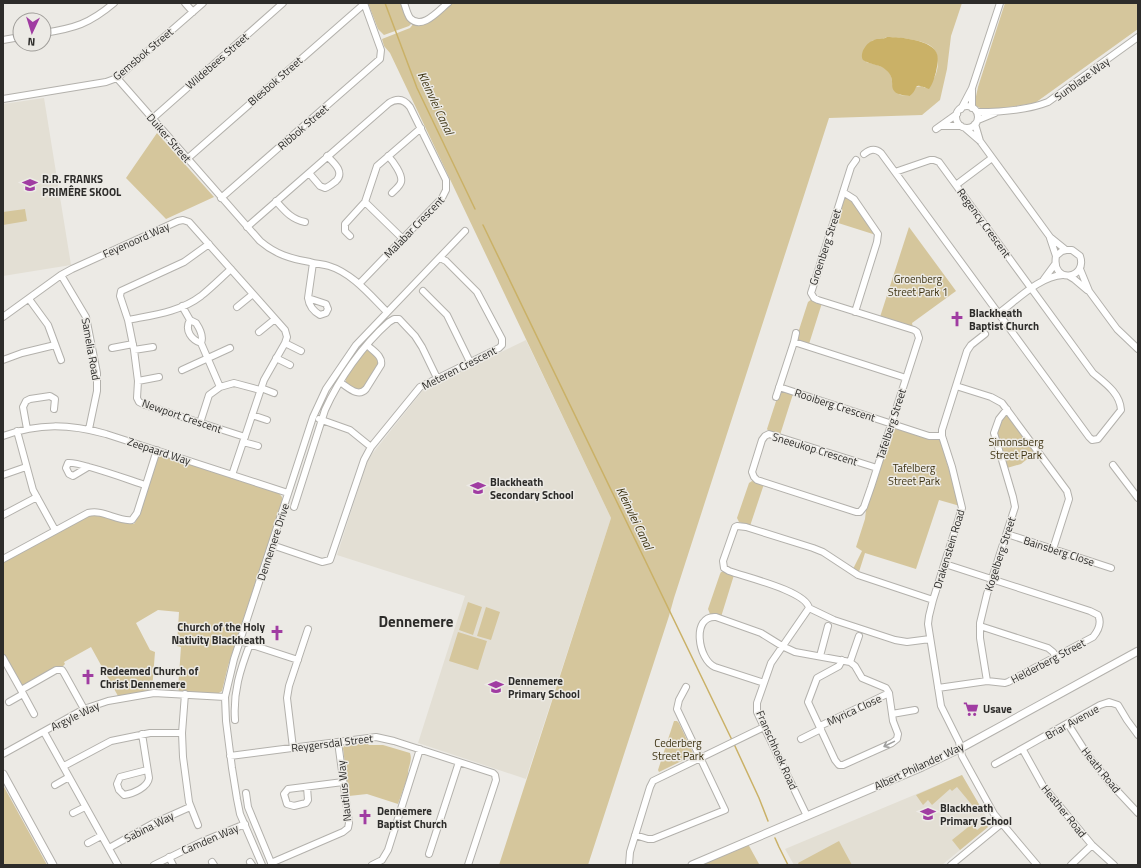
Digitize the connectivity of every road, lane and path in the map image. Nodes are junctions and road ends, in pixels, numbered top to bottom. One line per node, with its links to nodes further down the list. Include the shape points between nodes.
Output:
1 (185, 3): 9 (street)
2 (203, 3): 9 (street, Gemsbok Street)
3 (283, 3): 18 (street, Wildebees Street)
4 (364, 3): 27 (street, Blesbok Street); 34 (street, Ribbok Street, via 381,50 378,61)
5 (404, 3): 6 (street, via 410,17 422,22)
6 (448, 3)
7 (1000, 3): 13 (street)
8 (111, 4): 10 (street, via 98,16 80,25)
9 (193, 12): 12 (street, Gemsbok Street)
10 (52, 32)
11 (1138, 37): 17 (street, Sunblaze Way, via 1048,102)
12 (117, 78): 14 (street, Gemsbok Street); 18 (street, Duiker Street)
13 (972, 88): 15 (street); 16 (street)
14 (3, 99)
15 (974, 110): 16 (street, via 967,107); 17 (street); 19 (street, via 978,116)
16 (959, 111): 20 (street, via 957,121); 20 (street, via 938,127)
17 (996, 112): 19 (street)
18 (152, 119): 27 (street, Duiker Street)
19 (976, 122): 20 (street, via 970,128); 22 (street)
20 (963, 127): 22 (street)
21 (421, 128): 24 (street, Malabar Crescent, via 408,104 403,100 394,100); 25 (street); 42 (street, Malabar Crescent, via 446,180 446,190 442,198)
22 (980, 142): 26 (street)
23 (864, 154): 30 (street, via 873,150 878,151)
24 (328, 156): 29 (street, Malabar Crescent); 29 (street, via 339,170 339,178 325,188 320,186)
25 (388, 156): 33 (street, via 396,165 401,179 400,185); 36 (street, via 375,170)
26 (992, 158): 31 (street); 41 (street)
27 (187, 159): 34 (street, Duiker Street)
28 (856, 160): 32 (street, Groenberg Street)
29 (309, 172): 35 (street, Malabar Crescent)
30 (896, 172): 31 (street, Regency Crescent, via 936,160 941,163); 65 (street)
31 (956, 185): 55 (street, Regency Crescent)
32 (843, 192): 64 (street, via 854,199 878,234); 64 (street, Groenberg Street, via 811,293 814,298)
33 (392, 193)
34 (221, 198): 38 (street, Duiker Street)
35 (276, 201): 37 (street, via 289,216); 38 (street, Malabar Crescent)
36 (365, 202): 40 (street, via 345,224 345,231); 42 (street)
37 (305, 222)
38 (247, 227): 47 (street, Duiker Street, via 269,249 292,259)
39 (465, 231): 46 (street, Dennemere Drive)
40 (350, 236)
41 (1050, 237): 44 (street); 45 (street)
42 (403, 238): 54 (street, Malabar Crescent)
43 (209, 244): 49 (street, Feyenoord Way); 51 (street, Feyenoord Way, via 189,222 180,220); 68 (street, Newport Crescent, via 184,262 121,291 120,296)
44 (1066, 250): 45 (street); 50 (street, via 1072,250 1080,256)
45 (1056, 256): 48 (street)
46 (440, 258): 63 (street, Dennemere Drive); 89 (street, Meteren Crescent, via 477,292 502,340 499,348)
47 (312, 263): 54 (street, Duiker Street, via 334,268); 59 (street)
48 (1055, 264): 52 (street, via 1059,273); 53 (street)
49 (230, 269): 58 (street, Feyenoord Way); 61 (street, via 202,295)
50 (1080, 269): 52 (street, via 1073,275); 57 (street)
51 (61, 275): 60 (street, Feyenoord Way); 112 (street, Samelia Road, via 86,317 97,373 97,391)
52 (1066, 276): 53 (street); 57 (street)
53 (1043, 281): 55 (street)
54 (359, 284): 63 (street, Duiker Street)
55 (1032, 289): 65 (street); 65 (street, Regency Crescent, via 1094,373 1109,386 1120,405 1119,414 1098,439 1092,440 1089,437)
56 (423, 291): 89 (street, via 447,315)
57 (1089, 291): 83 (street, via 1117,329)
58 (253, 294): 62 (street); 67 (street, Feyenoord Way)
59 (308, 298)
60 (29, 299): 66 (street, Feyenoord Way); 77 (street, via 48,325)
61 (182, 306): 68 (street, via 165,313); 69 (street)
62 (237, 307)
63 (387, 312): 106 (street, Dennemere Drive, via 348,355 326,389)
64 (855, 312): 73 (street, Groenberg Street, via 914,330)
65 (999, 313)
66 (3, 317)
67 (275, 319): 70 (street); 76 (street, Feyenoord Way, via 285,330)
68 (128, 320): 79 (street, Newport Crescent)
69 (190, 320): 75 (street, via 199,327 203,337); 75 (street, via 187,326 189,334)
70 (260, 332)
71 (796, 333): 74 (street)
72 (984, 334): 98 (street, Drakenstein Road, via 968,347)
73 (918, 335): 94 (street, Tafelberg Street)
74 (794, 342): 94 (street); 99 (street)
75 (201, 343): 85 (street)
76 (285, 343): 84 (street); 86 (street)
77 (55, 345): 87 (street); 88 (street)
78 (367, 345): 93 (street, Dennemere Drive, via 389,322 397,319 416,336); 96 (street, Dennemere Drive); 96 (street, via 382,362 365,391 356,393)
79 (133, 347): 80 (street); 81 (street); 95 (street, Newport Crescent)
80 (153, 347)
81 (112, 348)
82 (230, 348): 85 (street)
83 (1138, 349)
84 (301, 350)
85 (208, 358): 91 (street); 97 (street)
86 (276, 358): 90 (street); 100 (street)
87 (3, 360)
88 (61, 360)
89 (470, 362): 93 (street, Meteren Crescent)
90 (290, 365)
91 (182, 370)
92 (159, 378): 95 (street, Newport Crescent)
93 (437, 378): 118 (street, Meteren Crescent, via 416,390)
94 (906, 378): 110 (street, Tafelberg Street)
95 (138, 381): 109 (street, Newport Crescent, via 137,398 142,404)
96 (341, 382): 108 (street, Dennemere Drive)
97 (220, 386): 100 (street, via 234,383); 109 (street, via 209,395)
98 (956, 386): 104 (street, via 996,399); 115 (street, Drakenstein Road)
99 (779, 387): 102 (street); 110 (street, Rooiberg Crescent)
100 (260, 389): 101 (street); 105 (street)
101 (274, 393)
102 (776, 397)
103 (54, 409): 111 (street, via 55,399 50,396 26,401 23,407)
104 (1007, 409): 134 (street, Kogelberg Street, via 999,419 994,433 1015,505); 136 (street, via 1068,494 1069,499)
105 (252, 415): 107 (street); 116 (street)
106 (313, 417): 108 (street); 127 (street, Dennemere Drive)
107 (267, 420)
108 (322, 420): 118 (street, via 350,430); 130 (street, Dennemere Drive)
109 (200, 423): 116 (street, Newport Crescent)
110 (891, 423): 115 (street, Rooiberg Crescent, via 929,436); 123 (street, Tafelberg Street)
111 (27, 429): 112 (street, Zeepaard Way, via 59,426); 113 (street, Zeepaard Way)
112 (89, 429): 119 (street, Zeepaard Way)
113 (17, 432): 114 (street, Zeepaard Way); 122 (street)
114 (3, 436)
115 (942, 436): 138 (street, Drakenstein Road, via 962,506)
116 (244, 439): 117 (street); 125 (street)
117 (258, 446)
118 (371, 447): 135 (street, Meteren Crescent, via 362,465 330,560 322,562)
119 (157, 450): 125 (street, Zeepaard Way); 126 (street)
120 (1113, 465): 129 (street)
121 (88, 466): 126 (street)
122 (26, 467): 124 (street); 128 (street)
123 (877, 468): 131 (street, Tafelberg Street); 131 (street, Sneeukop Crescent, via 774,435 767,435 762,442 752,472 754,478 854,512)
124 (3, 475)
125 (232, 475): 127 (street, Zeepaard Way)
126 (146, 485): 133 (street, via 137,513 132,520 94,512)
127 (288, 493): 135 (street, Dennemere Drive)
128 (36, 497): 132 (street); 133 (street)
129 (1138, 498)
130 (294, 506)
131 (861, 512)
132 (3, 515)
133 (55, 530): 137 (street)
134 (1007, 534): 136 (street, Bainsberg Close); 140 (street, Kogelberg Street)
135 (272, 545): 148 (street, Dennemere Drive)
136 (1053, 549): 139 (street, Bainsberg Close)
137 (3, 559)
138 (944, 564): 140 (street, Helderberg Street); 141 (street, Drakenstein Road)
139 (1111, 568)
140 (993, 579): 144 (street, Kogelberg Street); 153 (street, Helderberg Street, via 1098,615 1100,622 1093,637)
141 (933, 600): 142 (street, via 858,575 813,548 746,527 735,527 723,561 724,568 791,592 805,601); 147 (street, Drakenstein Road, via 928,620)
142 (808, 608): 147 (street, via 834,620 895,640 907,642); 150 (street, Franschhoek Road)
143 (828, 626): 152 (street)
144 (980, 626): 153 (street, via 1048,648); 159 (street, Kogelberg Street)
145 (308, 629): 155 (street)
146 (859, 636): 157 (street)
147 (930, 639): 162 (street, Drakenstein Road)
148 (240, 641): 149 (street); 166 (street, Dennemere Drive)
149 (250, 644): 155 (street); 172 (street, via 236,685)
150 (782, 646): 152 (street, via 795,652); 160 (street, Franschhoek Road, via 771,664); 160 (street, via 761,633 716,617 708,617 703,622 699,642 711,665)
151 (1138, 651): 183 (street, Albert Philander Way)
152 (820, 656): 156 (street)
153 (1056, 657): 159 (street, Helderberg Street, via 1007,683)
154 (3, 658): 158 (street)
155 (298, 660): 182 (street, via 286,698)
156 (842, 660): 157 (street); 175 (street, via 839,666 818,676 808,702)
157 (850, 662): 164 (street, via 862,678 884,686)
158 (6, 668): 163 (street)
159 (987, 681): 162 (street, Helderberg Street)
160 (764, 683): 174 (street, Franschhoek Road, via 757,709)
161 (686, 687): 188 (street, via 677,709)
162 (938, 688): 183 (street, Drakenstein Road, via 942,709)
163 (22, 692): 167 (street); 168 (street, via 54,671 60,670); 170 (street)
164 (889, 693): 171 (street); 175 (street, Myrica Close)
165 (185, 694): 166 (street, Argyle Way); 168 (street, Argyle Way, via 144,694); 177 (street)
166 (225, 697): 187 (street, Dennemere Drive)
167 (9, 702)
168 (84, 709): 176 (street, Argyle Way)
169 (915, 710): 171 (street)
170 (34, 714)
171 (892, 714): 175 (street, one-way to 175, via 898,734 896,740 843,765 837,764)
172 (235, 720)
173 (1068, 724): 179 (street, Briar Avenue, via 1108,702 1122,709); 185 (street, Briar Avenue); 204 (street, Heath Road, via 1086,754)
174 (764, 727): 188 (street); 205 (street, Franschhoek Road)
175 (820, 727): 180 (street, Myrica Close)
176 (44, 732): 186 (street, Argyle Way); 191 (street)
177 (182, 733): 178 (street); 200 (street)
178 (142, 734): 191 (street, via 106,743); 192 (street)
179 (1138, 735)
180 (801, 739)
181 (338, 742): 182 (street, Reygersdal Street); 184 (street, Reygersdal Street, via 376,737); 195 (street, Nautilus Way)
182 (293, 748): 187 (street, Reygersdal Street)
183 (960, 748): 205 (street, Albert Philander Way); 207 (street, Drakenstein Road, via 972,776)
184 (420, 749): 189 (street, Reygersdal Street); 223 (street, via 388,850 382,860)
185 (1023, 750): 190 (street, Briar Avenue); 212 (street, Heather Road, via 1043,786)
186 (3, 754)
187 (230, 756): 206 (street, Dennemere Drive, via 237,799)
188 (700, 758): 202 (street); 209 (street, via 652,782)
189 (459, 762): 214 (street); 224 (street, Reygersdal Street, via 493,773 496,777)
190 (995, 764)
191 (64, 766): 194 (street)
192 (147, 770): 192 (street, via 149,780 145,786 126,796 121,792 117,784 120,777)
193 (3, 774): 218 (street)
194 (70, 777): 196 (street); 199 (street)
195 (343, 782): 197 (street); 217 (street, Nautilus Way, via 349,823 347,830)
196 (55, 785)
197 (307, 787)
198 (246, 793): 217 (street, via 248,807)
199 (85, 807): 203 (street); 210 (street)
200 (190, 807): 208 (street); 213 (street, Sabina Way)
201 (733, 807): 202 (street)
202 (725, 810): 209 (street, via 653,839)
203 (73, 813)
204 (1138, 813)
205 (807, 816): 226 (street, Albert Philander Way)
206 (245, 824): 215 (street, Camden Way); 222 (street, Dennemere Drive)
207 (1001, 824): 216 (street); 228 (street, Drakenstein Road)
208 (198, 825)
209 (635, 835): 225 (street)
210 (101, 836): 211 (street); 213 (street)
211 (88, 844)
212 (1092, 845): 229 (street); 230 (street, Heather Road)
213 (109, 848): 219 (street)
214 (429, 854)
215 (169, 857): 220 (street, Camden Way); 221 (street)
216 (959, 863): 227 (street)
217 (271, 864)
218 (53, 865)
219 (118, 865)
220 (154, 865)
221 (173, 865)
222 (262, 865)
223 (372, 865)
224 (468, 865)
225 (629, 865)
226 (692, 865)
227 (951, 865)
228 (1036, 865)
229 (1071, 865)
230 (1114, 865)

